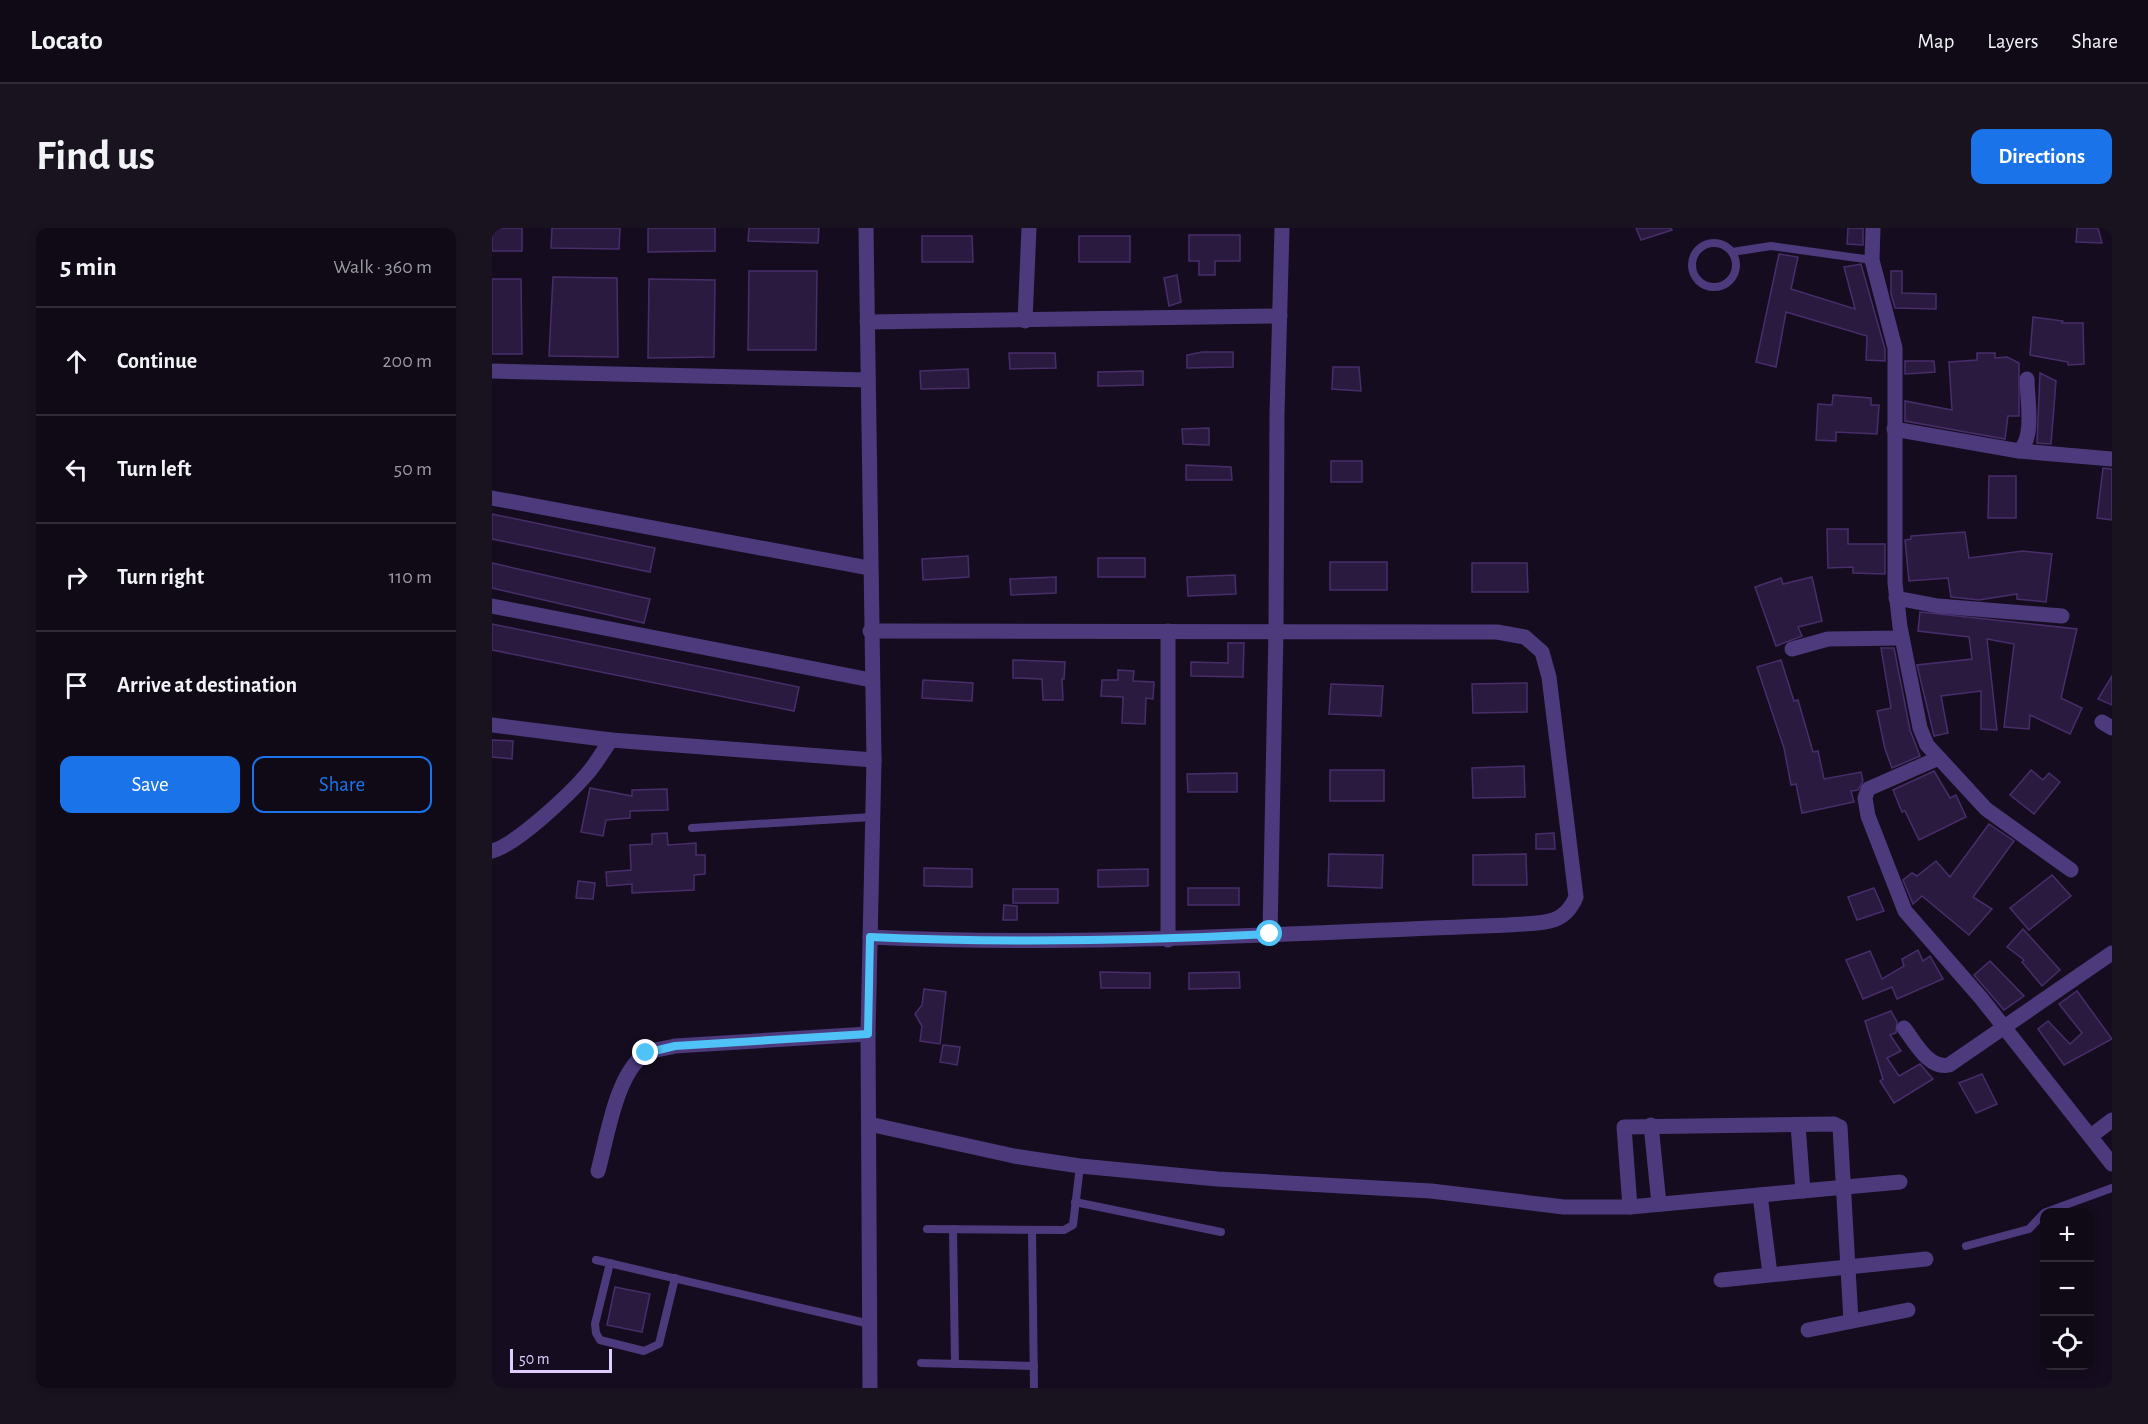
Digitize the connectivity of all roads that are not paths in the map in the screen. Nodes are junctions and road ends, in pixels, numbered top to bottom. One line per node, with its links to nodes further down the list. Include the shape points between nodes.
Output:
1 (866, 228): 9 (street)
2 (1029, 228): 8 (street)
3 (1282, 228): 7 (street)
4 (1873, 228): 6 (street)
5 (1732, 252): 5 (lane, via 1723,245 1710,243 1699,248 1693,255 1692,274 1708,287 1723,285 1734,276 1737,262); 6 (lane, via 1771,246)
6 (1872, 260): 13 (street, via 1895,348)
7 (1280, 316): 8 (street); 21 (street)
8 (1025, 321): 9 (street)
9 (867, 322): 12 (street)
10 (492, 371): 12 (street)
11 (2027, 379): 14 (street, via 2028,434)
12 (868, 380): 17 (street)
13 (1894, 429): 14 (street); 18 (street)
14 (2019, 451): 15 (street)
15 (2112, 459)
16 (492, 498): 17 (street)
17 (869, 568): 22 (street)
18 (1896, 598): 20 (street, via 1938,606); 24 (street)
19 (492, 606): 26 (street)
20 (2062, 616)
21 (1276, 630): 23 (street); 35 (street); 35 (street, via 1497,632 1525,637 1542,652 1562,768 1576,897 1570,911 1555,921)
22 (870, 631): 23 (street); 26 (street)
23 (1168, 631): 37 (street)
24 (1902, 638): 25 (street, via 1827,639); 29 (street, via 1920,728 1927,745)
25 (1792, 649)
26 (872, 680): 30 (street)
27 (492, 725): 28 (street)
28 (611, 740): 30 (street); 33 (street, via 573,788 516,840)
29 (1939, 758): 34 (street, via 1986,809); 39 (street, via 1868,789 1868,816 1905,911)
30 (874, 760): 31 (street)
31 (872, 817): 32 (lane); 36 (street)
32 (692, 828)
33 (492, 851)
34 (2071, 870)
35 (1270, 934): 37 (street)
36 (870, 937): 37 (street, via 971,942); 41 (street)
37 (1168, 940)
38 (2112, 953): 39 (street)
39 (2004, 1026): 40 (street, via 1941,1067 1932,1062); 46 (street)
40 (1904, 1028)
41 (868, 1034): 43 (street); 49 (street, via 675,1046 646,1053 631,1066 619,1094)
42 (2112, 1120): 46 (street)
43 (869, 1124): 48 (street, via 1014,1156); 74 (street)
44 (1651, 1125): 45 (street); 56 (street); 57 (street, via 1624,1126)
45 (1798, 1125): 51 (street, via 1840,1127); 53 (street)
46 (2091, 1136): 47 (street)
47 (2112, 1164)
48 (1080, 1166): 55 (lane); 57 (street, via 1217,1179 1431,1191 1564,1207)
49 (598, 1171)
50 (1900, 1182): 51 (street)
51 (1843, 1188): 53 (street); 68 (street)
52 (2112, 1188): 58 (lane)
53 (1803, 1191): 54 (street)
54 (1760, 1195): 56 (street); 69 (street)
55 (1075, 1202): 62 (lane, via 1073,1225 1069,1228); 63 (lane)
56 (1659, 1204): 57 (street)
57 (1630, 1207)
58 (2058, 1208)
59 (2040, 1218): 64 (lane, via 2029,1229)
60 (927, 1229): 61 (lane)
61 (953, 1229): 62 (lane); 77 (lane)
62 (1032, 1230): 78 (lane)
63 (1221, 1232)
64 (1966, 1246)
65 (1926, 1258): 68 (street)
66 (596, 1260): 67 (lane)
67 (610, 1263): 70 (lane); 70 (lane, via 596,1333 600,1340 644,1351 659,1344)
68 (1848, 1267): 69 (street); 73 (street)
69 (1770, 1274): 71 (street)
70 (675, 1278): 74 (lane)
71 (1721, 1280)
72 (1908, 1310): 73 (street)
73 (1851, 1321): 75 (street)
74 (870, 1324): 79 (street)
75 (1808, 1330)
76 (921, 1363): 77 (lane)
77 (955, 1364): 78 (lane)
78 (1034, 1366): 80 (lane)
79 (870, 1388)
80 (1034, 1388)

